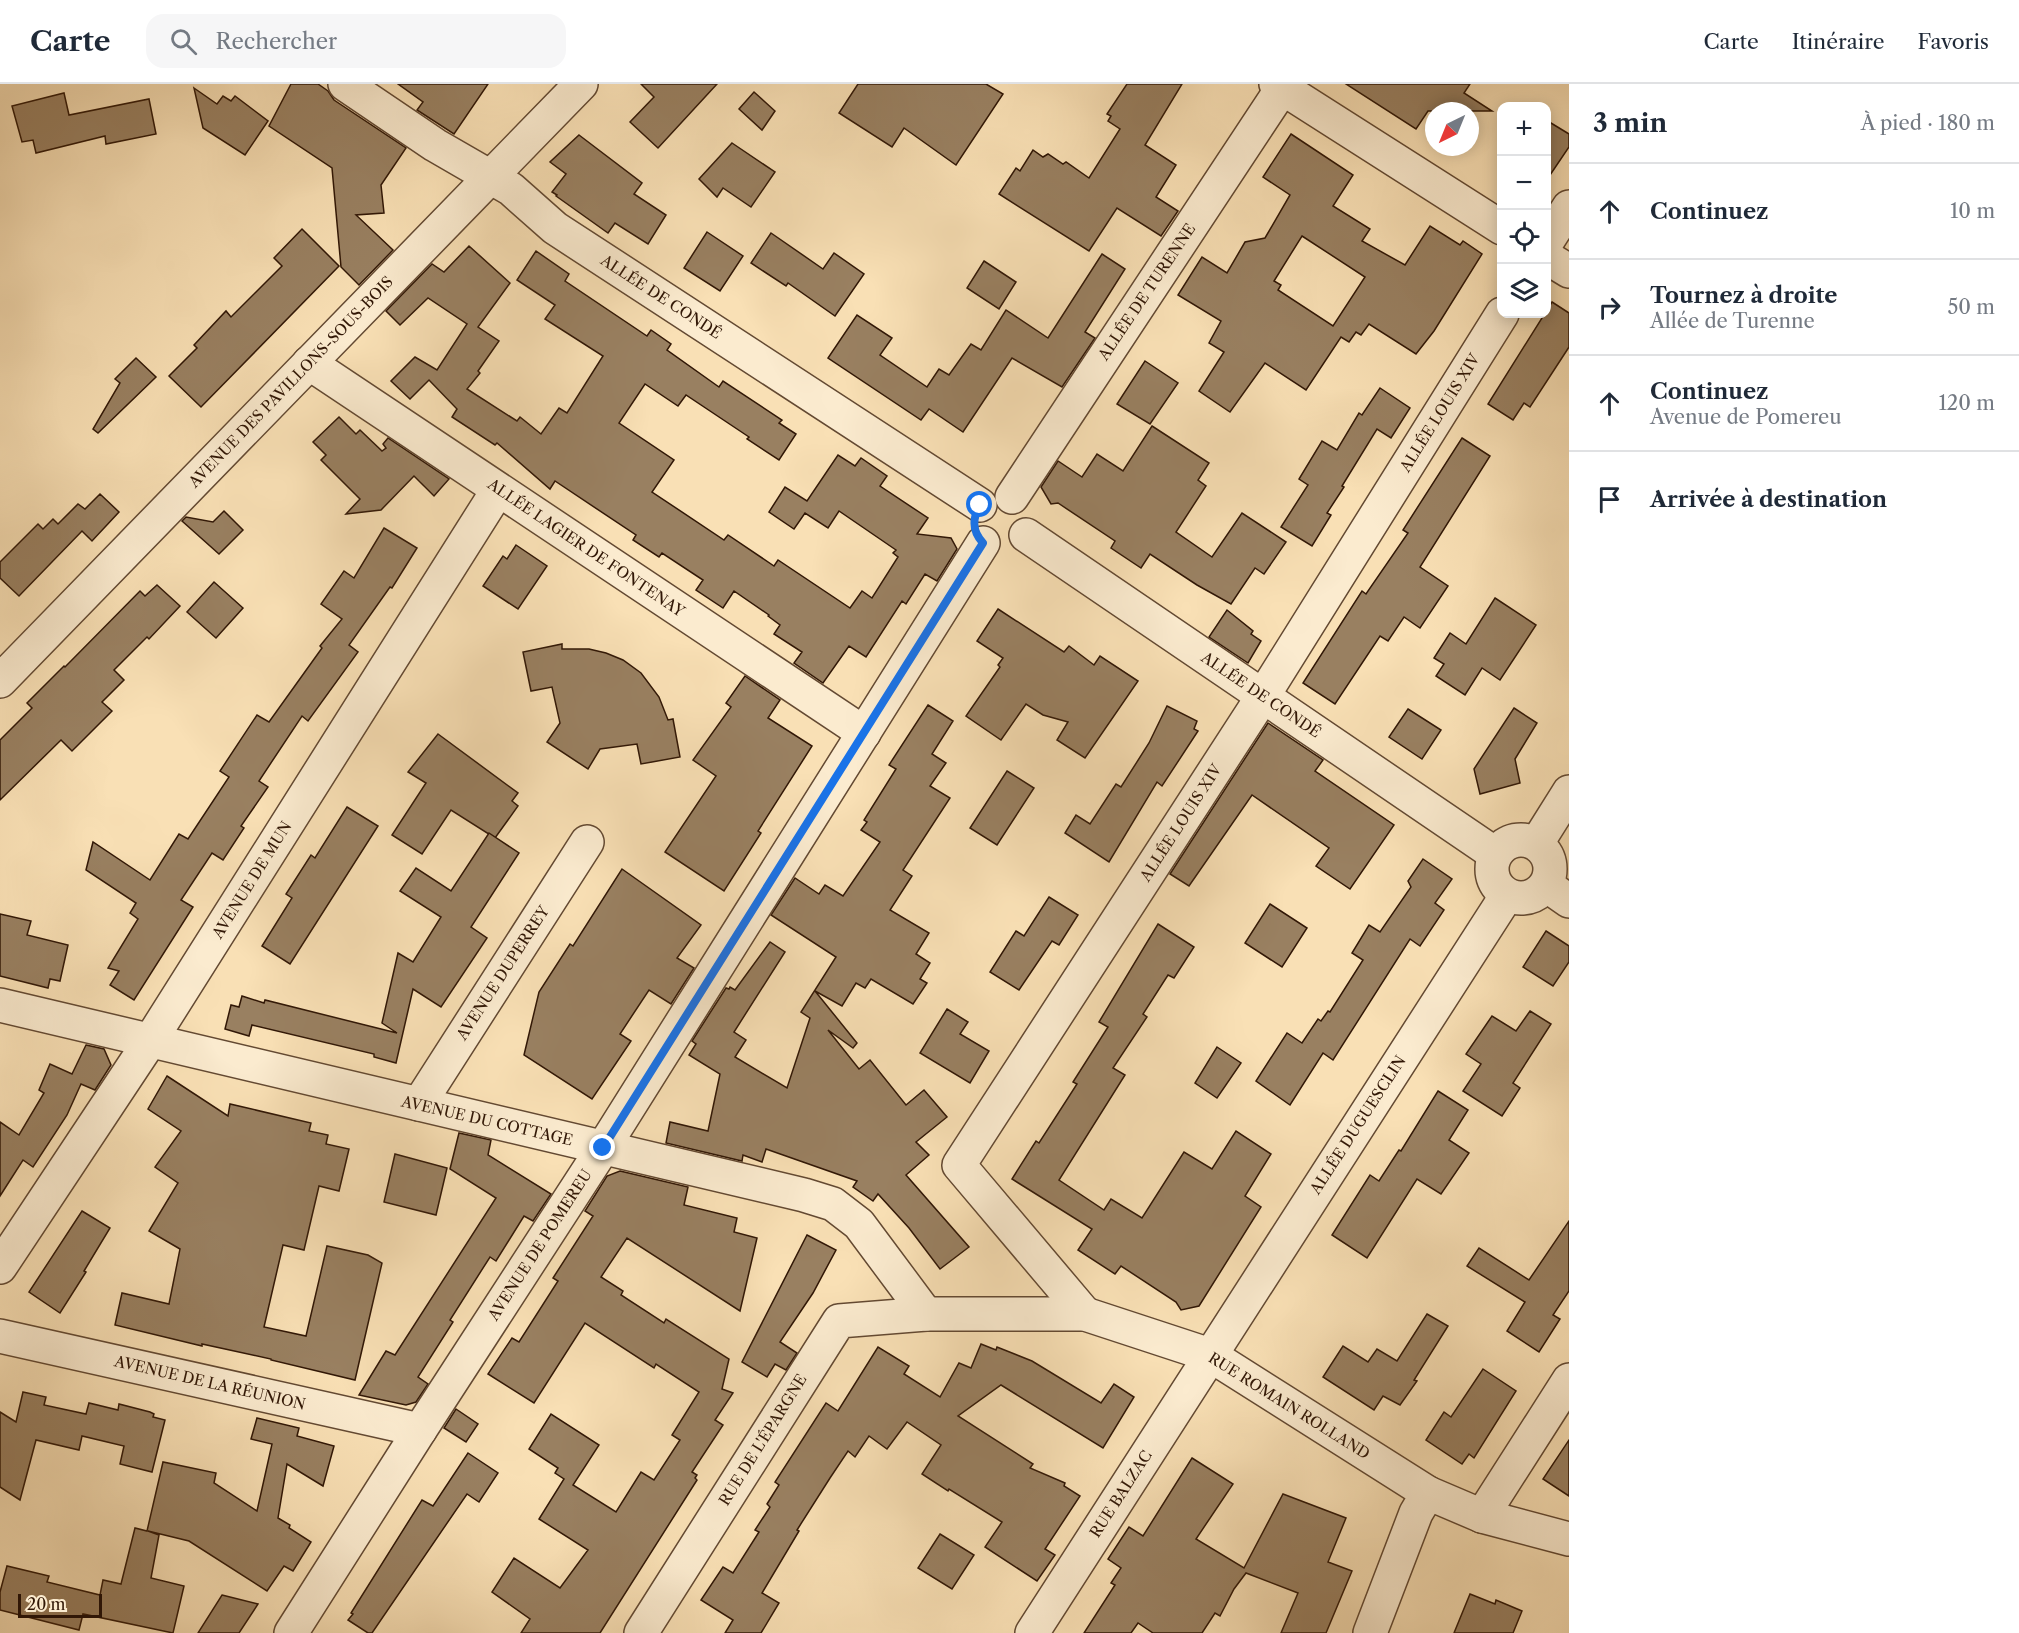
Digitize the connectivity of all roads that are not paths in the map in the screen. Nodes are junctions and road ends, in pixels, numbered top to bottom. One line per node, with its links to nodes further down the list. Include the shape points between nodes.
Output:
1 (345, 84): 4 (street, ALLÉE DE CONDÉ)
2 (581, 84): 4 (street, AVENUE DES PAVILLONS-SOUS-BOIS)
3 (1281, 85): 6 (street); 13 (street, ALLÉE DE TURENNE)
4 (490, 177): 11 (street, AVENUE DES PAVILLONS-SOUS-BOIS); 14 (street, ALLÉE DE CONDÉ, via 511,189 555,228)
5 (1569, 207): 7 (street)
6 (1497, 225)
7 (1551, 235)
8 (1551, 260): 9 (street)
9 (1569, 271)
10 (1499, 318): 18 (street, ALLÉE LOUIS XIV)
11 (309, 363): 12 (street, ALLÉE LAGIER DE FONTENAY); 17 (street, AVENUE DES PAVILLONS-SOUS-BOIS)
12 (498, 490): 19 (street, ALLÉE LAGIER DE FONTENAY); 27 (street, AVENUE DE MUN)
13 (1012, 497): 14 (street, via 995,496); 15 (street, via 1029,517)
14 (980, 505): 16 (street, via 974,521 977,537)
15 (1026, 535): 16 (street, via 1015,548 1007,550 998,551); 18 (street, ALLÉE DE CONDÉ)
16 (983, 543): 19 (street)
17 (0, 681)
18 (1263, 696): 23 (street, ALLÉE DE CONDÉ); 32 (street, ALLÉE LOUIS XIV, via 959,1165)
19 (864, 734): 29 (street, AVENUE DE POMEREU)
20 (1569, 792): 22 (street)
21 (587, 842): 28 (street, AVENUE DUPERREY)
22 (1537, 843): 23 (street, via 1518,839); 24 (street, via 1548,858)
23 (1495, 854): 25 (street, via 1491,872)
24 (1557, 893): 25 (street, via 1540,891 1524,898)
25 (1507, 895): 34 (street, ALLÉE DUGUESCLIN)
26 (0, 1005): 27 (street, AVENUE DU COTTAGE)
27 (150, 1041): 28 (street, AVENUE DU COTTAGE); 30 (street, AVENUE DE MUN)
28 (419, 1104): 29 (street, AVENUE DU COTTAGE)
29 (603, 1148): 31 (street, AVENUE DU COTTAGE, via 833,1204 859,1224); 36 (street, AVENUE DE POMEREU)
30 (0, 1267)
31 (926, 1314): 32 (street, RUE ROMAIN ROLLAND); 41 (street, RUE DE L'ÉPARGNE, via 839,1321)
32 (1085, 1314): 34 (street, RUE ROMAIN ROLLAND)
33 (0, 1336): 36 (street, AVENUE DE LA RÉUNION)
34 (1210, 1355): 37 (street, RUE ROMAIN ROLLAND); 42 (street, RUE BALZAC)
35 (1569, 1380): 38 (street)
36 (420, 1430): 40 (street, AVENUE DE POMEREU)
37 (1428, 1493): 38 (street, RUE ROMAIN ROLLAND); 43 (street, via 1416,1513)
38 (1482, 1516): 39 (street, RUE ROMAIN ROLLAND)
39 (1569, 1539)
40 (291, 1633)
41 (641, 1633)
42 (1032, 1633)
43 (1370, 1633)

